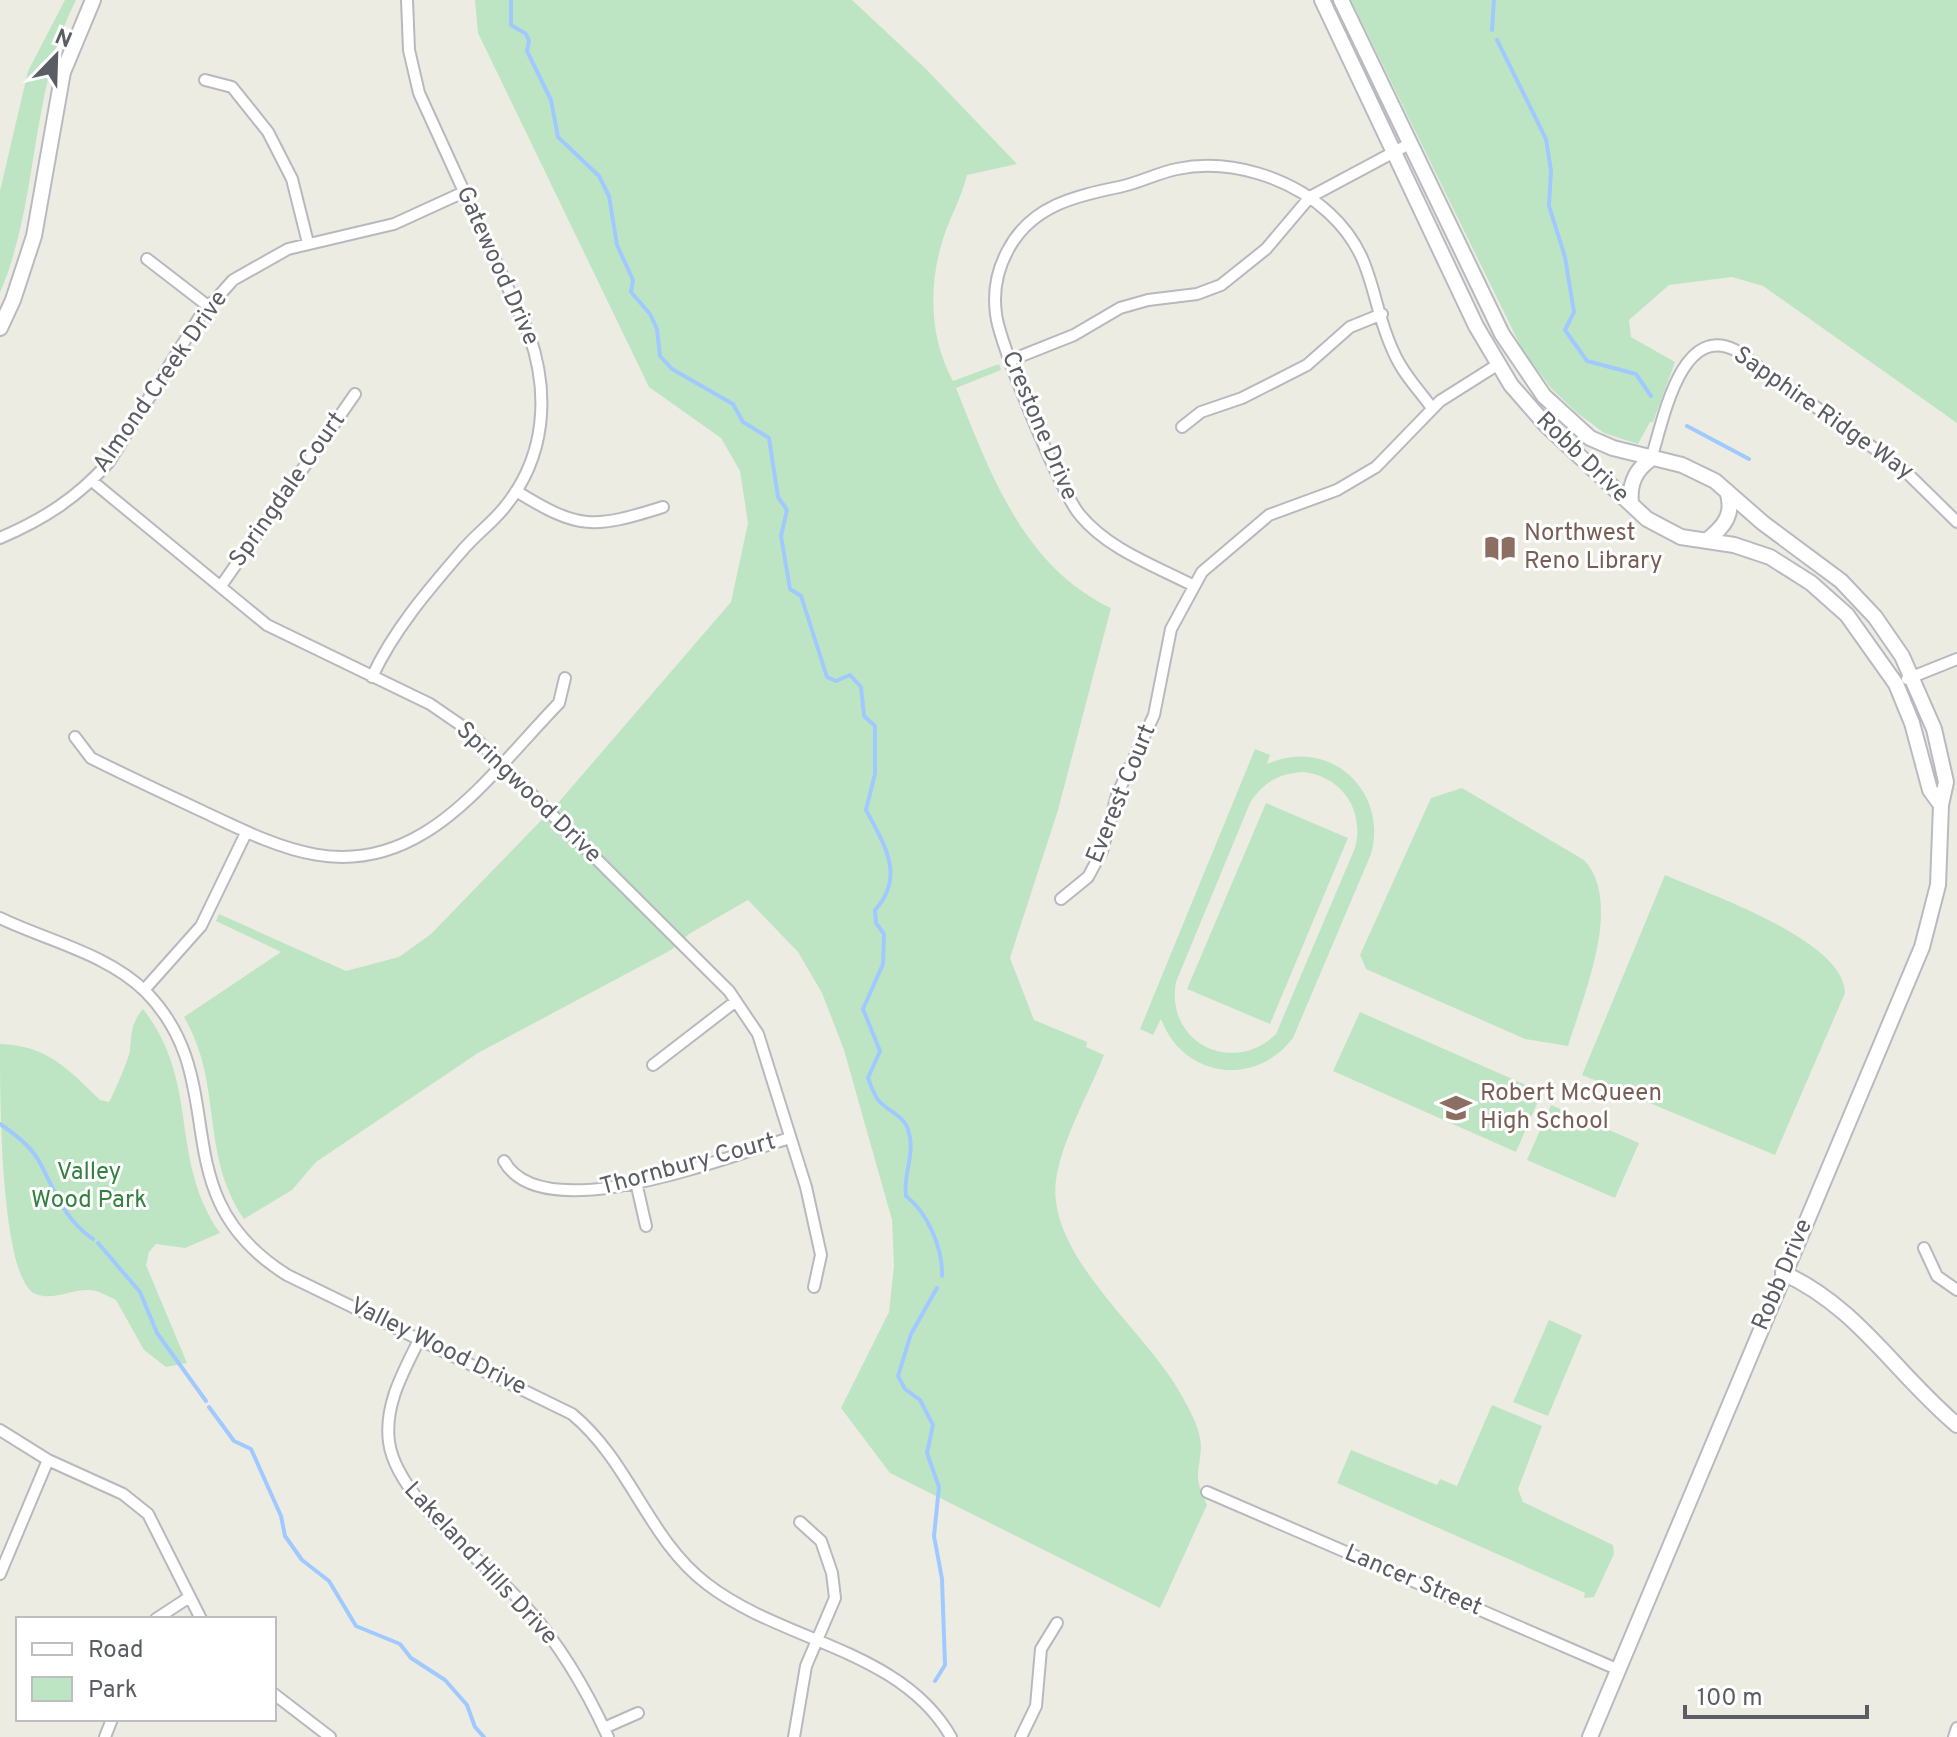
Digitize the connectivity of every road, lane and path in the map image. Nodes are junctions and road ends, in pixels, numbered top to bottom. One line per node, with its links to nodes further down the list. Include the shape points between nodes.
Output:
1 (93, 0): 14 (street, via 63,72 34,236)
2 (407, 0): 8 (street, Gatewood Drive, via 413,72)
3 (1322, 0): 7 (street, Robb Drive)
4 (1341, 0): 6 (street, Robb Drive)
5 (205, 80): 10 (street, via 232,87 268,132 292,179)
6 (1411, 143): 7 (street); 20 (street, Robb Drive, via 1496,323 1533,382 1590,438)
7 (1395, 151): 9 (street); 16 (street, Robb Drive)
8 (464, 192): 10 (street, Almond Creek Drive, via 394,224); 23 (street, Gatewood Drive, via 529,334 542,382 541,428)
9 (1310, 197): 13 (street, Crestone Drive, via 1358,249); 15 (street, via 1266,249 1221,285 1120,308 1074,335); 15 (street, Crestone Drive, via 1263,175 1198,166 1076,195 1037,217 1013,240 997,277 996,317)
10 (308, 243): 12 (street, Almond Creek Drive, via 249,267)
11 (147, 259): 12 (street)
12 (208, 306): 21 (street, Almond Creek Drive)
13 (1382, 314): 18 (street, Crestone Drive, via 1394,355); 19 (street, via 1350,327 1307,365 1201,412)
14 (0, 328)
15 (1011, 360): 29 (street, Crestone Drive, via 1055,473 1079,515 1106,539)
16 (1497, 365): 18 (street, Everest Court); 24 (street, Robb Drive, via 1547,426)
17 (355, 394): 30 (street, Springdale Court)
18 (1432, 408): 29 (street, Everest Court, via 1376,467 1337,490 1269,515 1219,555)
19 (1182, 427)
20 (1651, 459): 22 (street, Robb Drive, via 1692,468); 24 (street, via 1632,482); 26 (street, Sapphire Ridge Way, via 1677,380 1689,360 1702,348 1721,344 1902,468)
21 (92, 481): 27 (street, Almond Creek Drive, via 51,515); 30 (street, Springwood Drive)
22 (1725, 488): 28 (street, via 1728,518); 33 (street, Robb Drive, via 1841,581 1875,617)
23 (516, 491): 25 (street, via 549,512 583,523 617,521); 32 (street, Gatewood Drive, via 408,618)
24 (1631, 504): 28 (street, Robb Drive, via 1665,530)
25 (663, 507)
26 (1957, 522)
27 (0, 538)
28 (1706, 541): 35 (street, Robb Drive, via 1770,557 1811,583 1862,631)
29 (1192, 585): 40 (street, Everest Court, via 1171,629 1154,715 1117,795 1102,851 1088,877)
30 (221, 586): 32 (street, Springwood Drive, via 289,639)
31 (1957, 659): 33 (street)
32 (372, 677): 37 (street, Springwood Drive, via 448,716)
33 (1913, 677): 35 (street); 38 (street, Robb Drive, via 1944,766)
34 (565, 678): 37 (street, via 559,703)
35 (1896, 684): 38 (street, Robb Drive, via 1930,790)
36 (75, 737): 39 (street, via 91,758)
37 (500, 763): 39 (street, via 444,819 385,851 321,857); 43 (street, Springwood Drive)
38 (1941, 805): 51 (street, Robb Drive, via 1940,875 1922,947)
39 (246, 833): 42 (street, via 201,926)
40 (1061, 899)
41 (0, 918): 42 (street, Valley Wood Drive, via 110,965)
42 (144, 990): 54 (street, Valley Wood Drive, via 168,1019 188,1059 208,1176 239,1235 287,1275)
43 (736, 1001): 44 (street, Springwood Drive); 45 (street)
44 (763, 1048): 46 (street, Thornbury Court)
45 (653, 1065)
46 (790, 1138): 48 (street, Thornbury Court); 52 (street, via 820,1237 820,1271)
47 (504, 1161): 48 (street, Thornbury Court, via 521,1182 545,1189 579,1192)
48 (636, 1182): 49 (street)
49 (646, 1226)
50 (1924, 1248): 53 (street, via 1937,1276)
51 (1783, 1273): 55 (street, via 1815,1289 1861,1326); 66 (street, Robb Drive)
52 (814, 1287)
53 (1957, 1290)
54 (420, 1338): 65 (street, Valley Wood Drive, via 572,1414 606,1446 659,1532 690,1570 729,1598); 70 (street, Lakeland Hills Drive, via 389,1411 389,1443 399,1474 419,1501 529,1610 573,1671)
55 (1955, 1420)
56 (0, 1430): 57 (street)
57 (48, 1460): 60 (street); 61 (street, via 123,1494 148,1514)
58 (1207, 1492): 66 (street, Lancer Street)
59 (800, 1522): 65 (street, via 821,1541 835,1585 832,1610)
60 (0, 1574)
61 (188, 1598): 62 (street); 63 (street)
62 (159, 1617)
63 (200, 1617)
64 (1057, 1623): 74 (street, via 1041,1649 1036,1706)
65 (818, 1641): 72 (street, via 806,1666); 73 (street, Valley Wood Drive, via 898,1681 933,1712)
66 (1619, 1670): 75 (street, Robb Drive)
67 (276, 1696): 71 (street)
68 (638, 1713): 70 (street)
69 (1957, 1728): 76 (street)
70 (606, 1733)
71 (330, 1737)
72 (794, 1737)
73 (951, 1737)
74 (1021, 1737)
75 (1590, 1737)
76 (1954, 1737)

